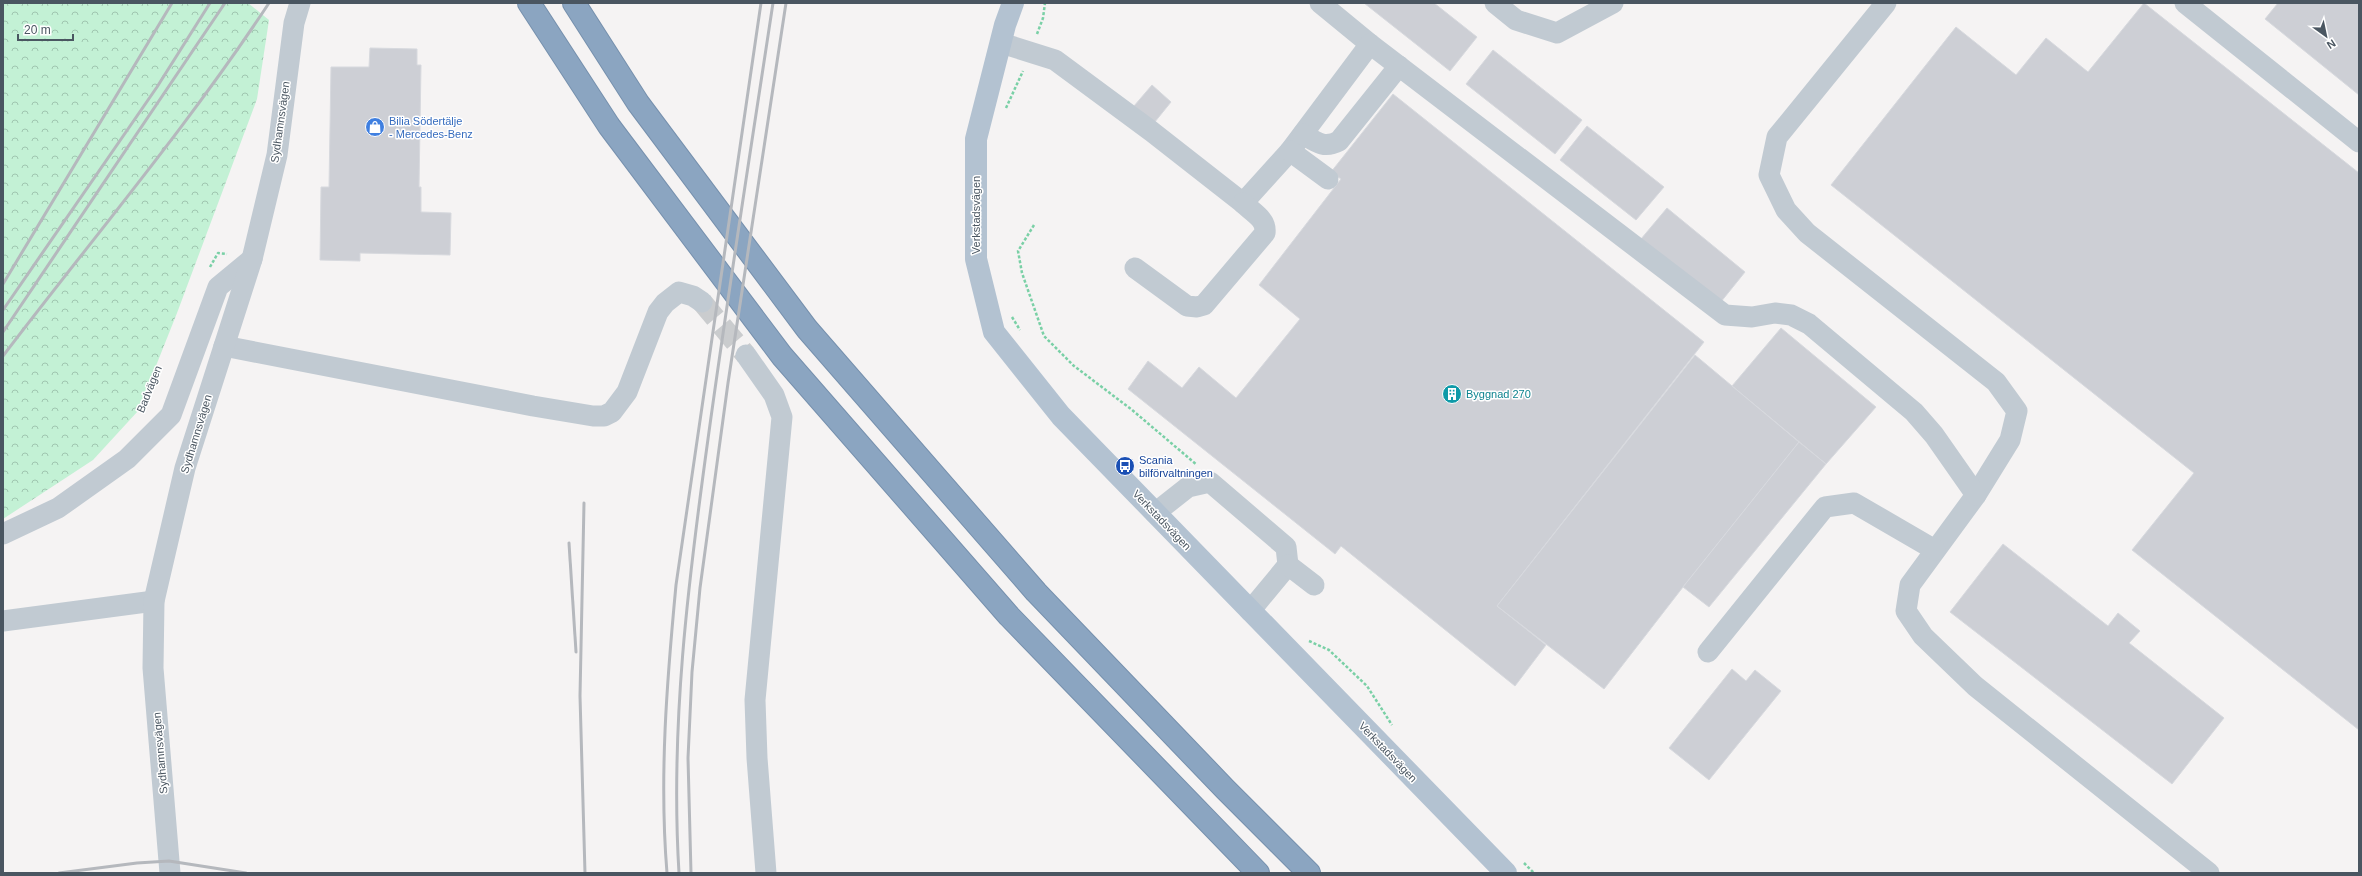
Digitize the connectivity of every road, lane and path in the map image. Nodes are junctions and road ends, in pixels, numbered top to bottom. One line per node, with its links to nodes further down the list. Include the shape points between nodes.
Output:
1 (300, 3): 19 (street, Sydhamnsvägen, via 294,23 276,155)
2 (529, 3): 38 (highway, via 609,126 782,356 1009,616)
3 (574, 3): 39 (highway, via 638,103 807,329 1036,592)
4 (1013, 3): 10 (main road, Verkstadsvägen)
5 (1320, 3): 11 (street)
6 (1495, 3): 7 (street, via 1516,20 1557,33)
7 (1613, 3)
8 (1886, 3): 26 (street, via 1777,137 1769,175 1786,210 1807,233 1996,382 2017,411 2010,440)
9 (2185, 3): 14 (street)
10 (1001, 42): 17 (street, via 1055,60); 27 (main road, Verkstadsvägen, via 976,139 976,259 994,332 1061,416)
11 (1370, 44): 12 (street); 13 (street)
12 (1399, 66): 13 (street, via 1339,141 1331,146 1324,146); 26 (street, via 1725,315 1752,317 1775,313 1791,315 1809,324 1914,412)
13 (1303, 134): 15 (street)
14 (2359, 142)
15 (1290, 151): 16 (street); 17 (street)
16 (1328, 179)
17 (1243, 203): 20 (street, via 1263,221 1265,233 1204,305 1197,308 1187,306)
18 (1034, 225): 25 (path, via 1018,251 1022,273 1044,336 1074,366 1131,409 1196,464)
19 (252, 259): 21 (path, via 218,253); 23 (street, Sydhamnsvägen); 28 (street, via 218,287 171,415 126,459 58,508)
20 (1135, 268)
21 (208, 272)
22 (702, 302): 23 (street, via 694,296 679,292 665,303 653,323 627,392 612,412 604,416 533,406)
23 (224, 346): 32 (street, Sydhamnsvägen, via 185,468)
24 (746, 355): 37 (street, via 774,395 782,416 755,700 757,765)
25 (1210, 482): 27 (street, via 1188,487); 30 (street, via 1286,547)
26 (1976, 495): 29 (street)
27 (1155, 513): 33 (main road, Verkstadsvägen)
28 (3, 534)
29 (1935, 550): 35 (street, via 1854,503 1825,508); 41 (street, via 1910,585 1906,611 1922,636 1975,686)
30 (1288, 565): 31 (street); 33 (street)
31 (1314, 584)
32 (154, 601): 34 (street); 36 (street, Sydhamnsvägen, via 153,668)
33 (1250, 611): 40 (main road, Verkstadsvägen)
34 (3, 621)
35 (1708, 652)
36 (170, 873)
37 (766, 873)
38 (1258, 873)
39 (1309, 873)
40 (1506, 873)
41 (2209, 873)

